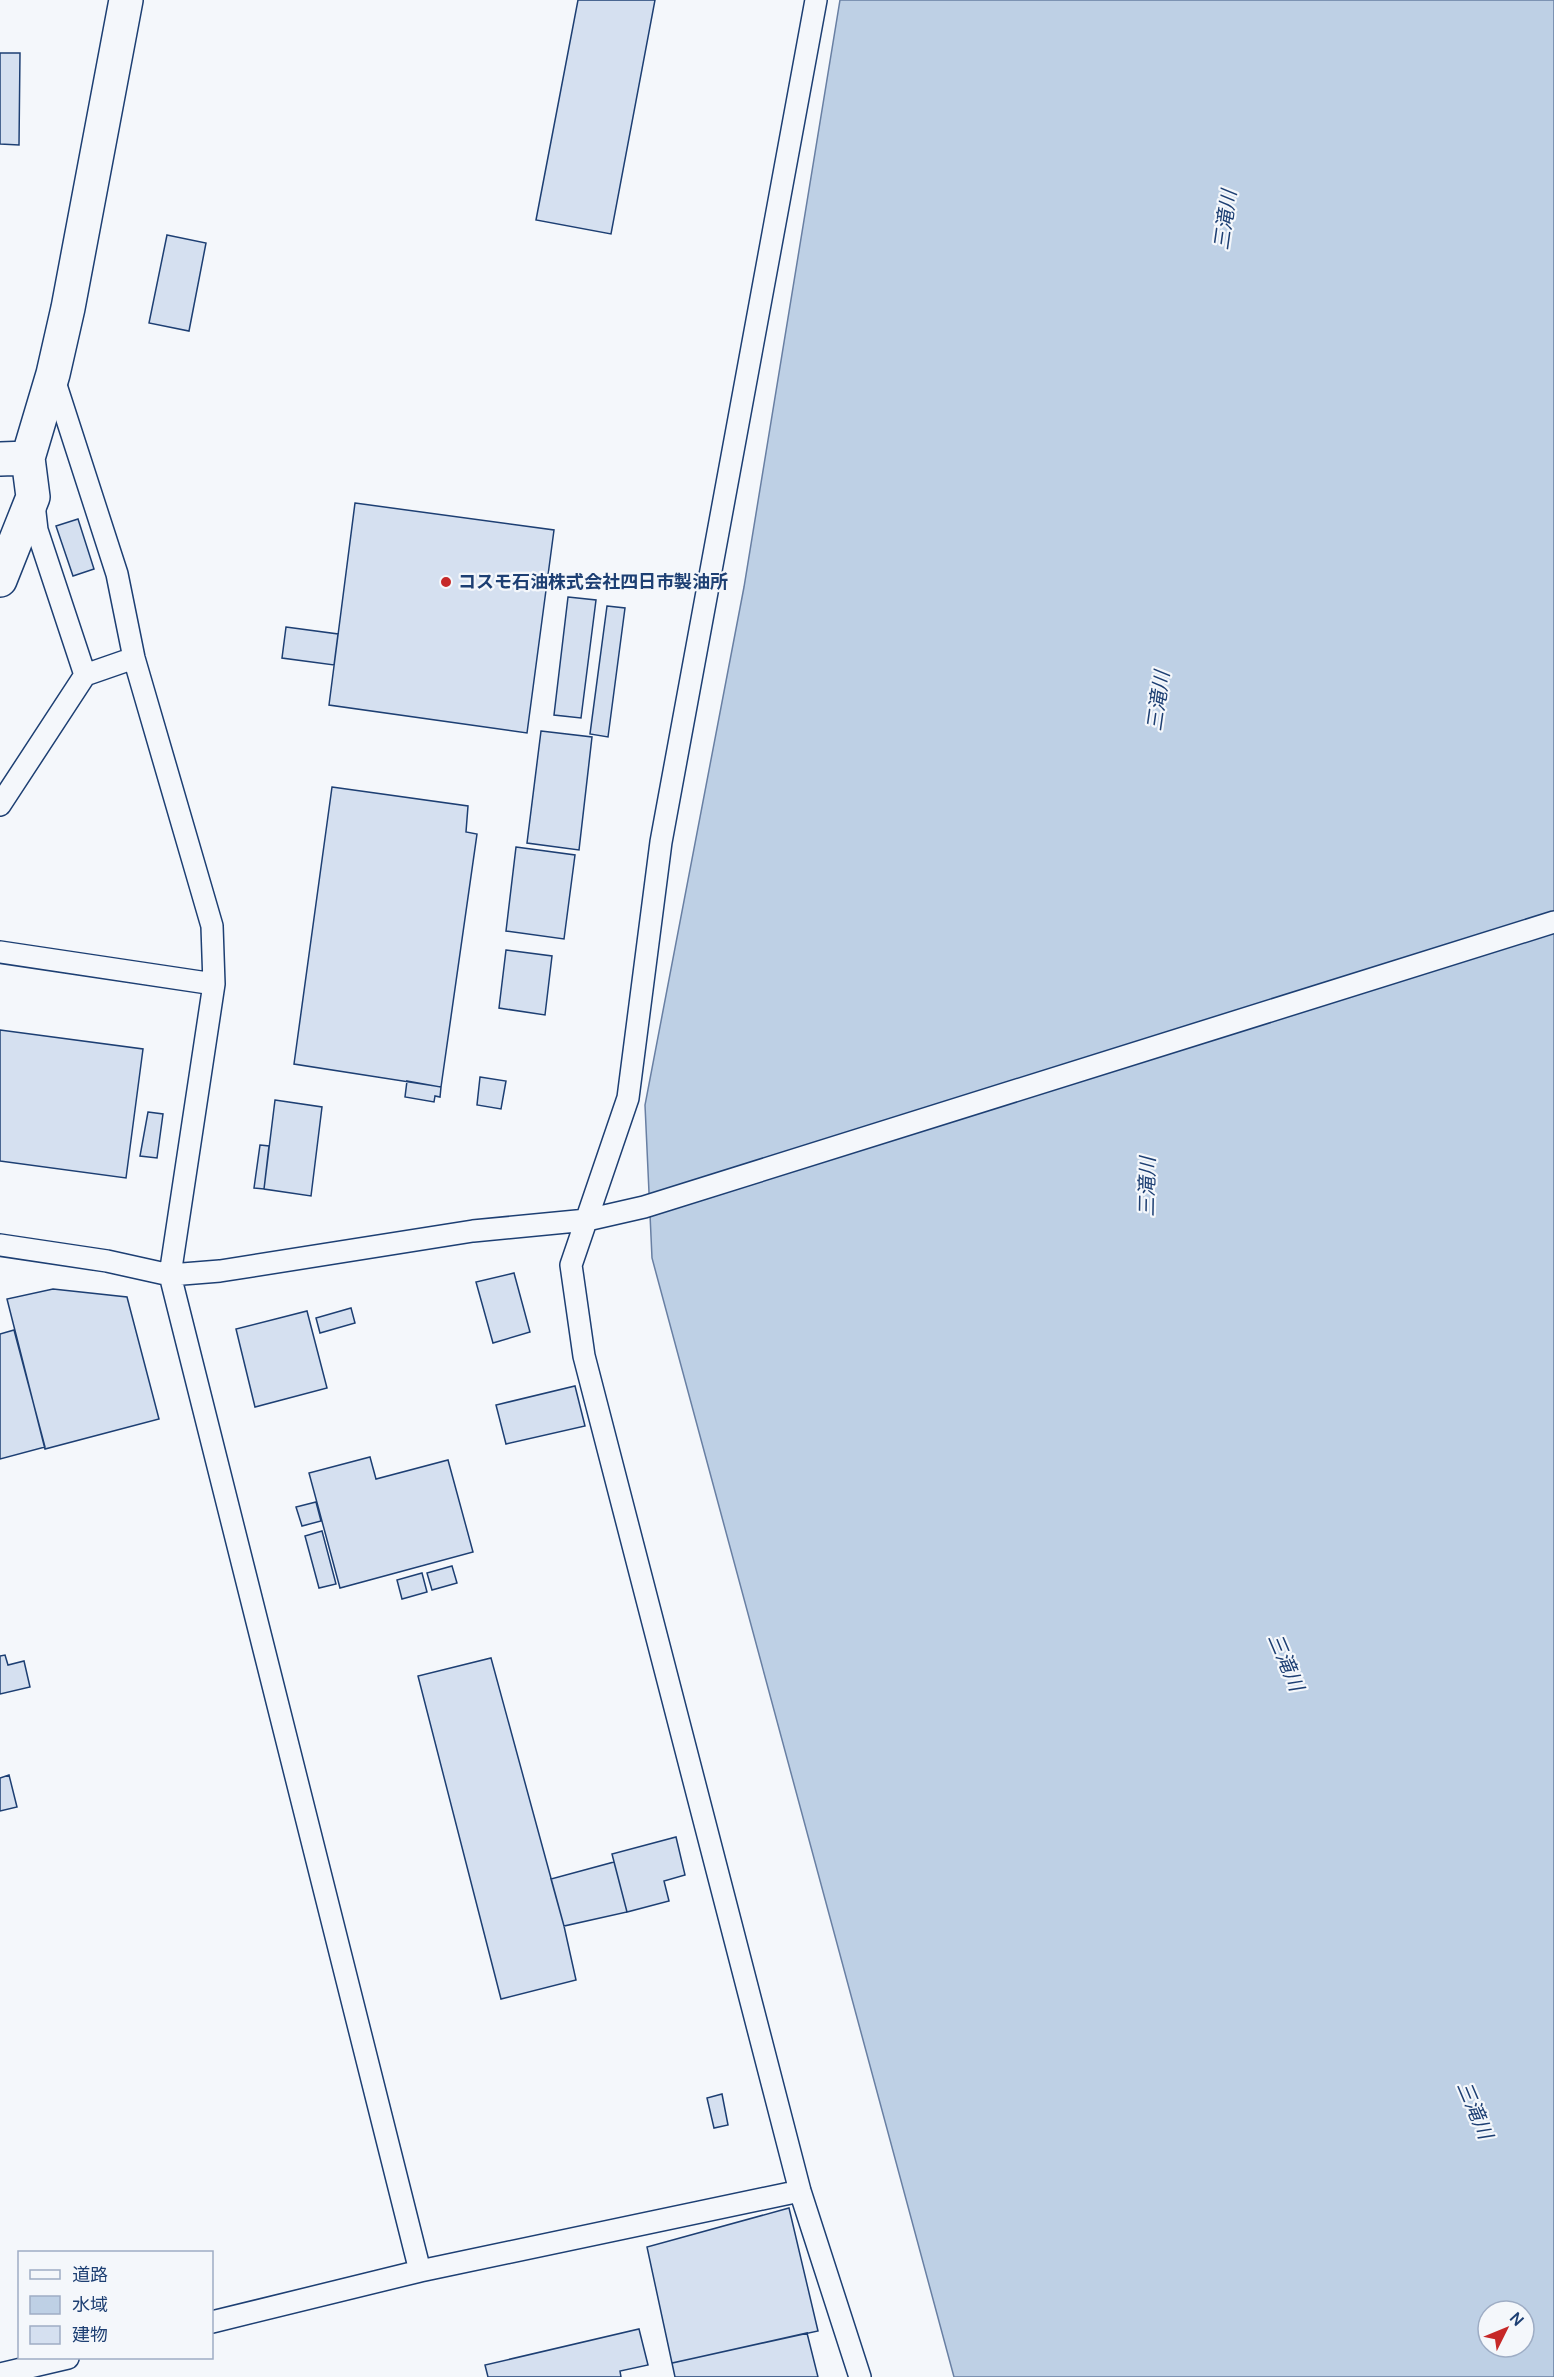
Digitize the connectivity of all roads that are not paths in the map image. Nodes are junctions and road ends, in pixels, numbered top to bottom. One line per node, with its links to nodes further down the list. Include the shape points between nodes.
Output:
1 (126, 0): 3 (street, via 68,309)
2 (816, 0): 13 (lane, via 661,842 628,1098)
3 (52, 374): 4 (street); 7 (lane, via 117,574)
4 (14, 459): 5 (street)
5 (33, 497): 6 (street); 8 (lane, via 37,530)
6 (0, 580)
7 (134, 658): 8 (lane); 12 (lane, via 212,926)
8 (85, 675): 9 (lane)
9 (0, 805)
10 (1554, 922): 13 (lane)
11 (0, 952): 12 (lane)
12 (214, 984): 15 (lane)
13 (587, 1220): 15 (lane, via 472,1231 220,1271); 16 (lane, via 571,1265 584,1356)
14 (0, 1245): 15 (lane)
15 (170, 1275): 17 (lane)
16 (800, 2192): 17 (lane); 21 (lane)
17 (420, 2271): 18 (lane)
18 (213, 2322)
19 (64, 2359): 20 (lane)
20 (0, 2374)
21 (860, 2377)

